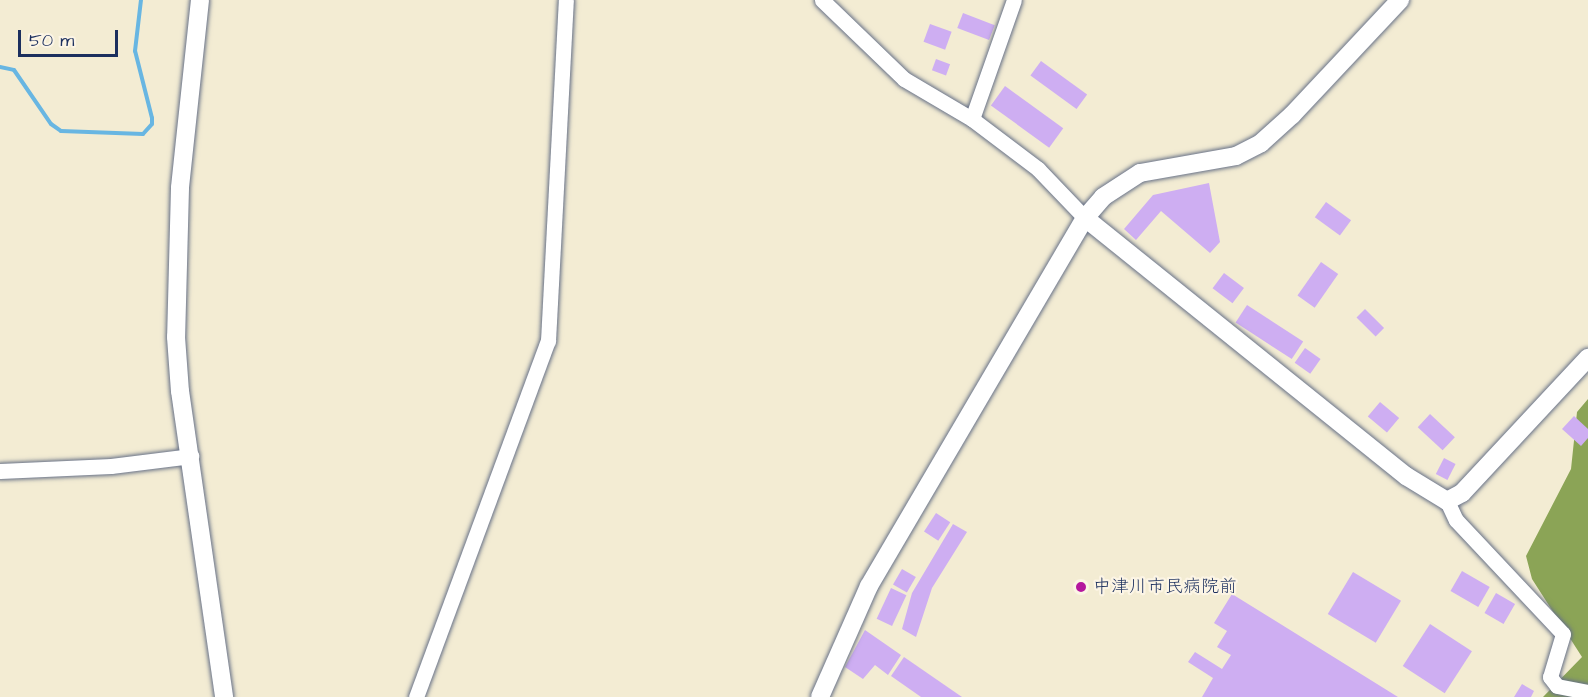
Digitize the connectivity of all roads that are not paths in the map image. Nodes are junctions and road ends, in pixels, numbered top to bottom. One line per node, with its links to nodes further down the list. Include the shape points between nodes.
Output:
1 (200, 0): 9 (street, via 180,188 175,282 180,391)
2 (566, 0): 13 (street, via 548,341)
3 (822, 0): 6 (street, via 904,79)
4 (1014, 0): 6 (street)
5 (1400, 0): 7 (street, via 1261,143 1236,156 1140,174 1110,192)
6 (972, 119): 7 (street, via 1038,169)
7 (1085, 218): 11 (street, via 1406,476); 15 (street, via 869,585)
8 (1588, 358): 11 (street, via 1462,493)
9 (191, 456): 10 (street, via 111,466); 14 (street)
10 (0, 471)
11 (1447, 501): 12 (street, via 1456,520 1563,634 1550,677 1557,686)
12 (1588, 692)
13 (418, 696)
14 (224, 697)
15 (820, 697)

